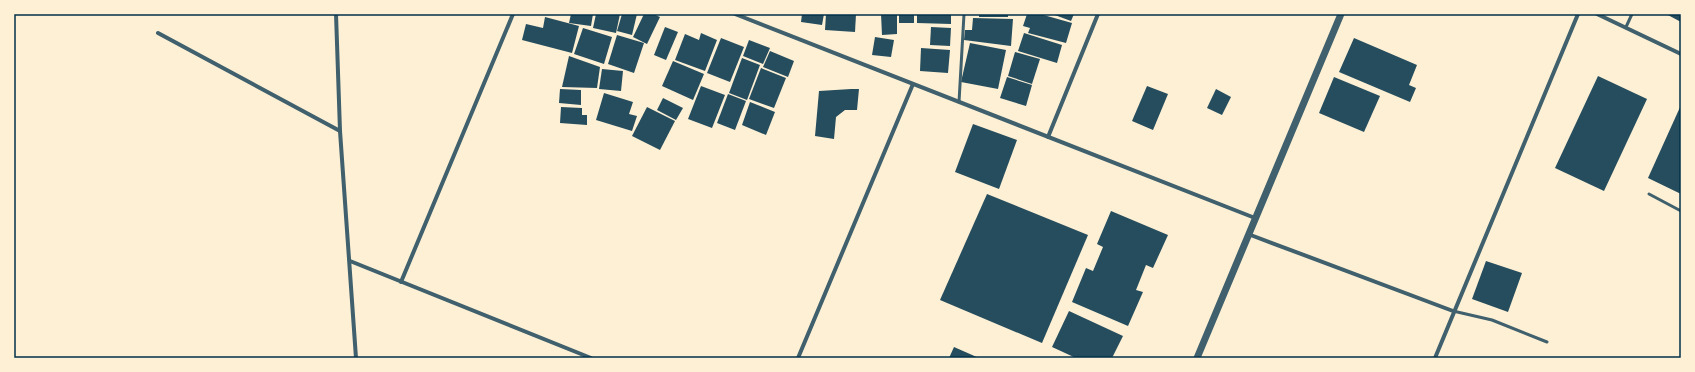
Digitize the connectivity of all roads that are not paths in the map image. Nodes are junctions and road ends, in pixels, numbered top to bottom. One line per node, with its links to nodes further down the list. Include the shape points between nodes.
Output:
1 (336, 14): 15 (street)
2 (513, 14): 22 (street)
3 (735, 14): 13 (street)
4 (964, 14): 14 (lane)
5 (1098, 14): 16 (street)
6 (1341, 14): 19 (street)
7 (1578, 14): 23 (street)
8 (1597, 14): 10 (street)
9 (1632, 14): 10 (lane)
10 (1626, 27): 12 (street)
11 (158, 33): 15 (street)
12 (1681, 54)
13 (913, 84): 14 (street); 27 (street)
14 (959, 102): 16 (street)
15 (340, 131): 21 (street)
16 (1048, 137): 19 (street)
17 (1648, 194): 18 (lane)
18 (1681, 211)
19 (1255, 218): 20 (street)
20 (1248, 234): 23 (street); 28 (street)
21 (350, 261): 22 (street); 25 (street)
22 (401, 282): 26 (street)
23 (1453, 311): 24 (lane, via 1492,320); 29 (street)
24 (1547, 342)
25 (356, 358)
26 (591, 358)
27 (798, 358)
28 (1197, 358)
29 (1435, 358)

